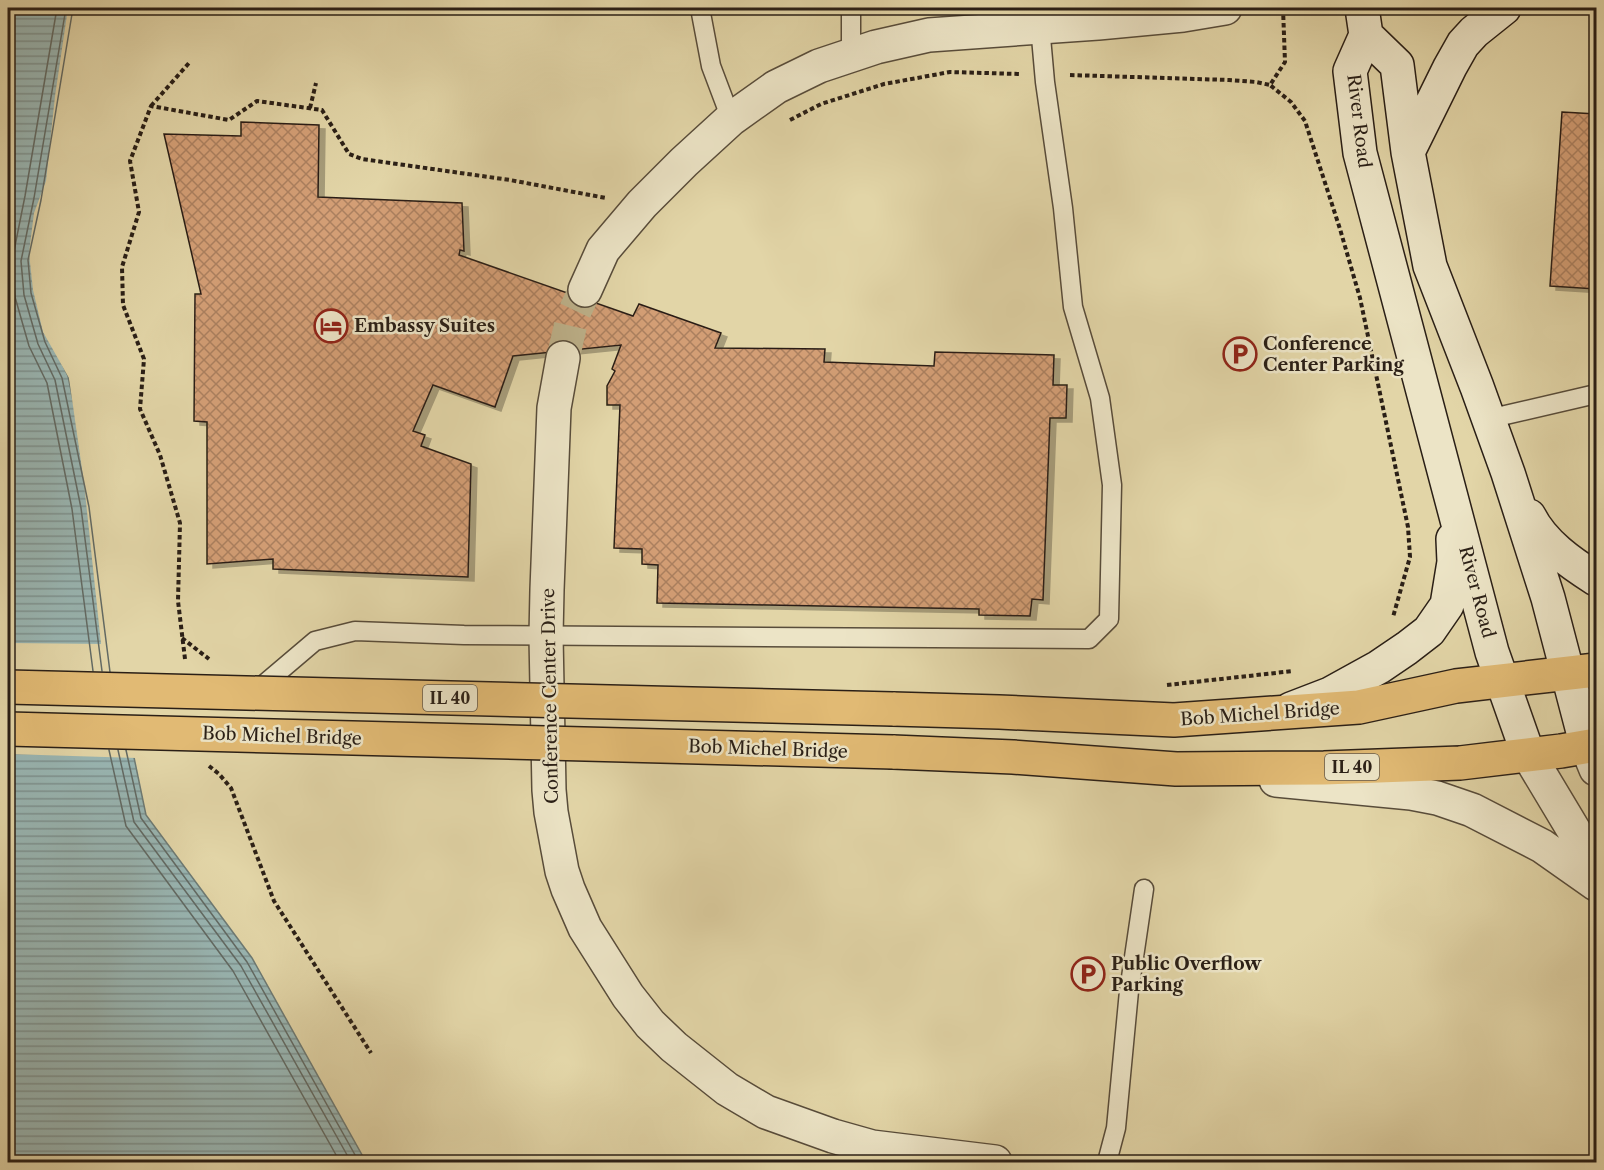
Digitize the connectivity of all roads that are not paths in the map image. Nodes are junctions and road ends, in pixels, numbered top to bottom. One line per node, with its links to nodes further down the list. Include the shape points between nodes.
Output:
1 (700, 8): 8 (lane, via 711,66)
2 (851, 8): 7 (lane)
3 (1225, 8): 6 (street)
4 (1504, 8): 9 (street, via 1463,44)
5 (1364, 21): 9 (street, River Road, via 1397,64); 14 (street, River Road, via 1350,71 1360,153)
6 (1040, 26): 7 (street, via 929,35); 17 (lane, via 1073,307 1101,398 1112,485 1109,619 1089,639)
7 (851, 55): 8 (street, via 776,87)
8 (731, 119): 10 (street, via 642,204 603,250)
9 (1408, 152): 13 (street, River Road, via 1430,266)
10 (585, 290)
11 (562, 358): 17 (street, Conference Center Drive, via 554,408)
12 (1596, 394): 13 (lane)
13 (1488, 419): 15 (street, River Road)
14 (1442, 460): 21 (street, River Road); 22 (street, via 1454,562 1447,605 1429,631 1379,667 1330,694)
15 (1508, 473): 16 (street, via 1543,538); 18 (street, River Road, via 1548,598)
16 (1596, 579)
17 (546, 636): 20 (lane, via 355,632 315,641); 30 (street, Conference Center Drive, via 549,790 562,871 585,928 650,1024 727,1089 766,1112 872,1147)
18 (1580, 680): 21 (main road, IL 40); 25 (street, River Road)
19 (8, 687): 22 (main road, Bob Michel Bridge / IL 40, bridge, via 893,709 1174,720)
20 (251, 695)
21 (1507, 696): 22 (main road, Bob Michel Bridge / IL 40, via 1456,686 1359,707); 24 (street, River Road)
22 (1278, 713)
23 (8, 729): 26 (main road, Bob Michel Bridge / IL 40, bridge, via 893,752)
24 (1528, 754): 25 (main road, IL 40); 26 (main road, Bob Michel Bridge / IL 40, via 1460,763); 27 (street, River Road)
25 (1593, 754)
26 (1176, 769): 28 (street, via 1437,798 1472,810 1542,846)
27 (1596, 864)
28 (1596, 884)
29 (1144, 889): 31 (lane, via 1116,1128)
30 (995, 1162)
31 (1107, 1162)

